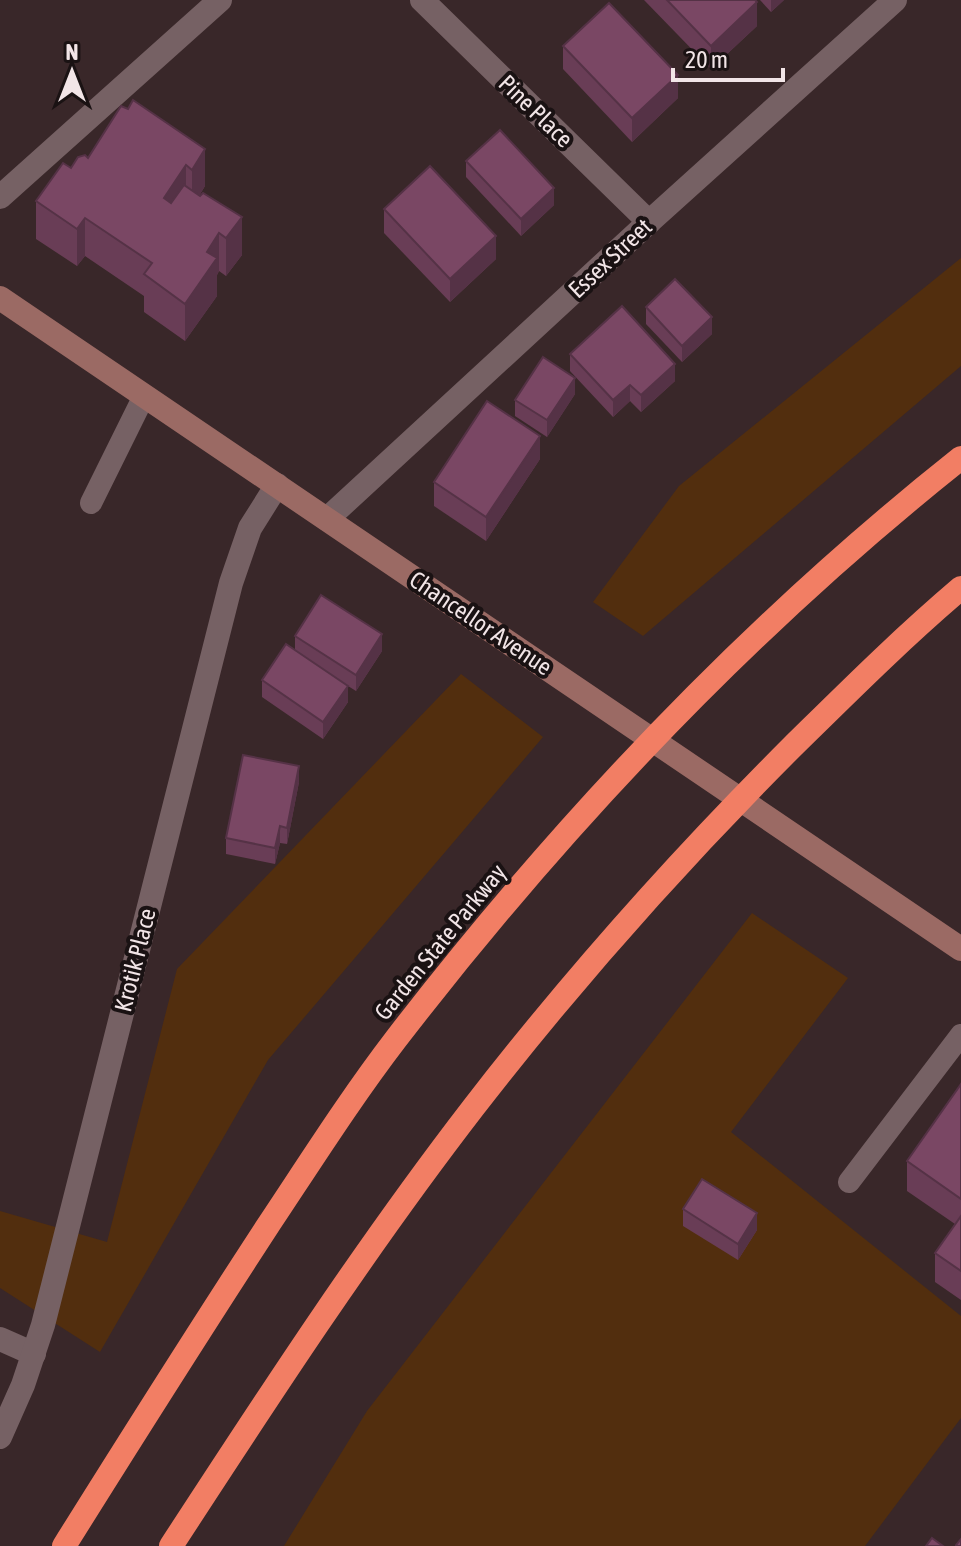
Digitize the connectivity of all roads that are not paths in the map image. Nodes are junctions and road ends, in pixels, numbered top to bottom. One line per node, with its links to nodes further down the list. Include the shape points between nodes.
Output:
1 (220, 0): 4 (street)
2 (422, 0): 5 (street, Pine Place)
3 (895, 0): 5 (street, Essex Street)
4 (0, 197)
5 (649, 222): 11 (street, Essex Street)
6 (0, 298): 7 (main road, Chancellor Avenue)
7 (144, 396): 9 (main road, Chancellor Avenue); 10 (lane)
8 (961, 458): 19 (highway, Garden State Parkway, via 731,660 635,759 464,954 326,1137)
9 (277, 485): 11 (main road, Chancellor Avenue); 17 (street, Krotik Place, via 250,528 231,583)
10 (91, 503)
11 (327, 519): 13 (main road, Chancellor Avenue)
12 (961, 588): 20 (highway, via 733,806 559,1001 390,1220)
13 (961, 949)
14 (961, 1035): 15 (lane)
15 (849, 1182)
16 (0, 1339): 17 (street)
17 (34, 1354): 18 (street, Krotik Place)
18 (0, 1437)
19 (64, 1546)
20 (171, 1546)

